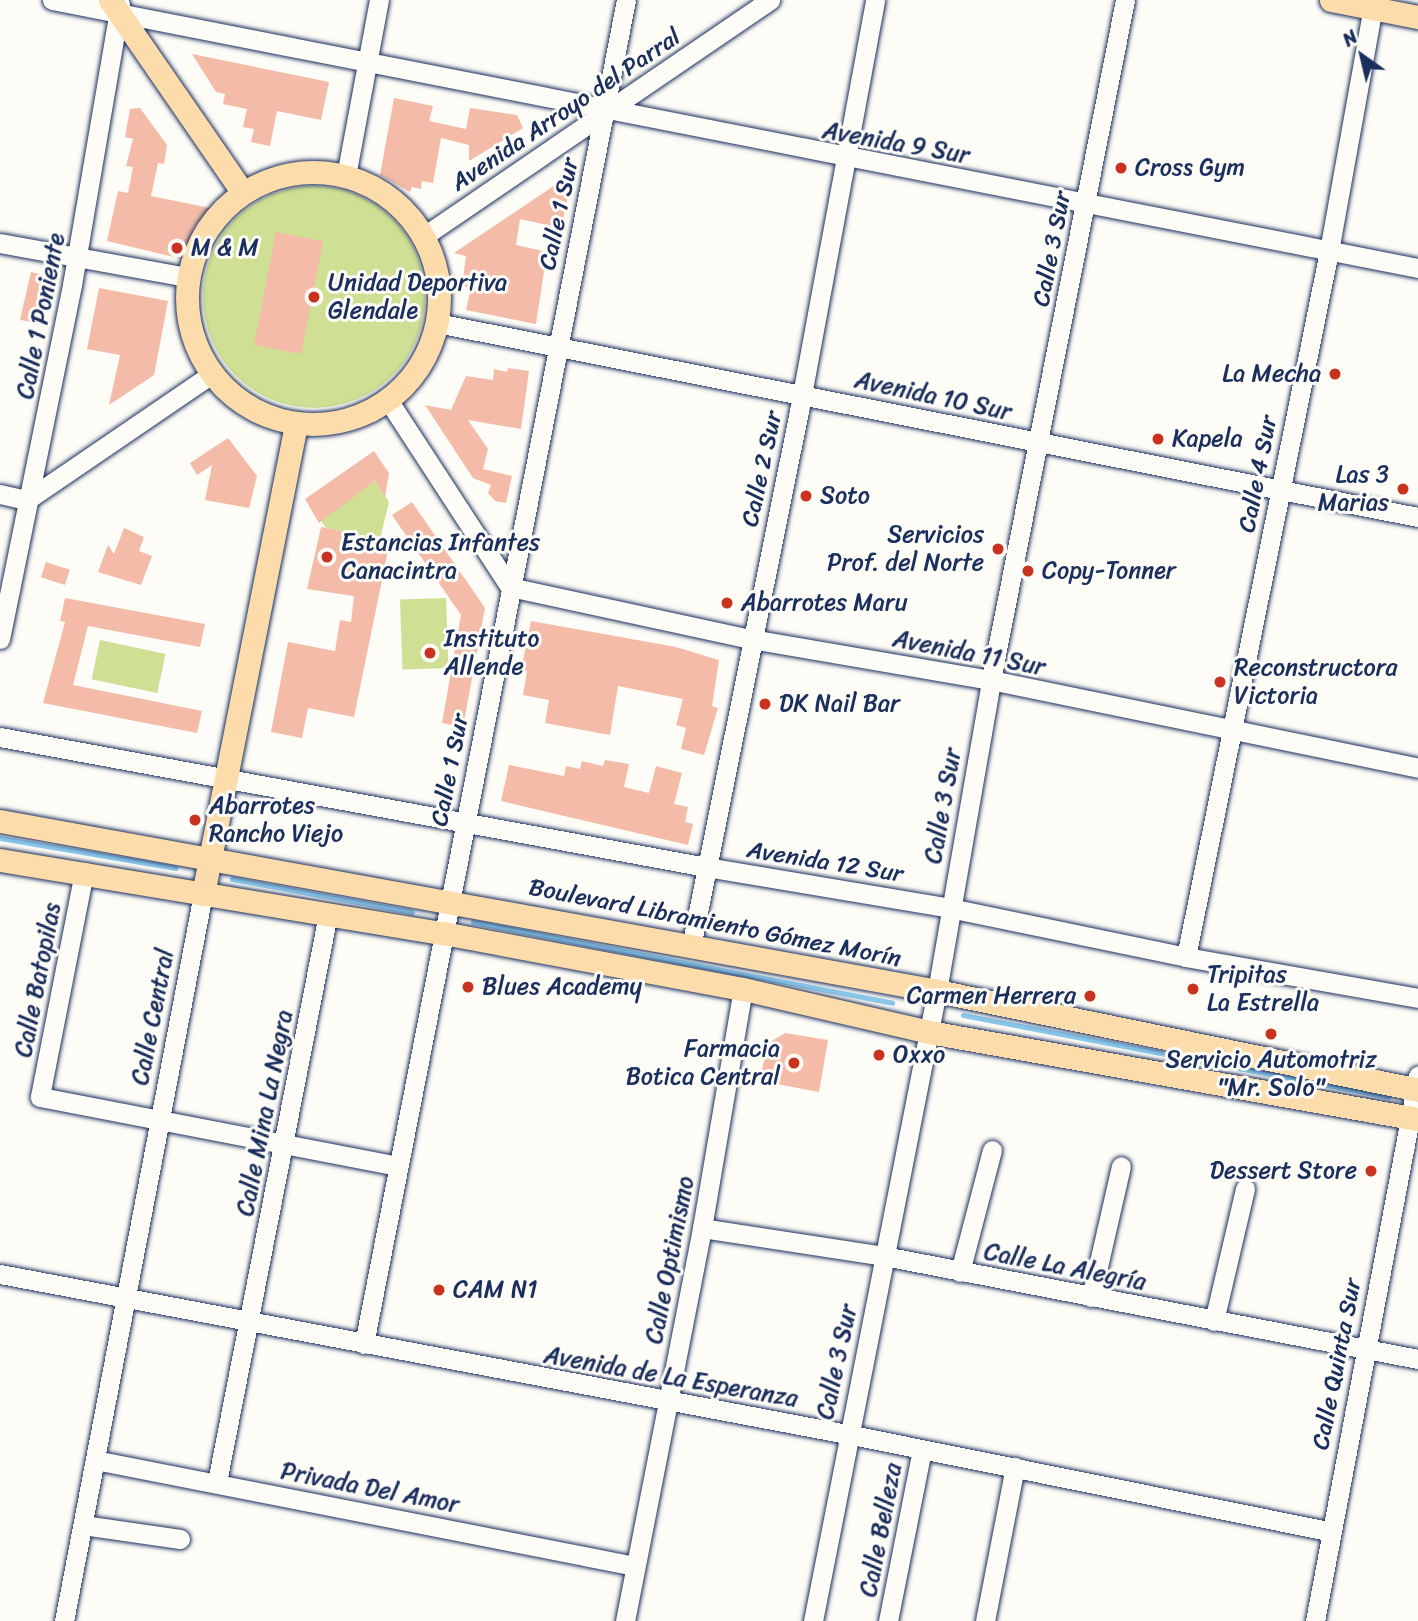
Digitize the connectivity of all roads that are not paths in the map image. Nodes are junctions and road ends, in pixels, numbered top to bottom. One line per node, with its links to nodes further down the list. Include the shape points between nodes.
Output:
1 (52, 0): 8 (street, Avenida 9 Sur)
2 (379, 0): 11 (street)
3 (626, 0): 12 (street, Calle 1 Sur)
4 (770, 0): 12 (street, Avenida Arroyo del Parral)
5 (875, 0): 13 (street, Calle 2 Sur)
6 (1125, 0): 16 (street, Calle 3 Sur)
7 (1331, 0): 9 (main road)
8 (116, 4): 11 (street, Avenida 9 Sur); 15 (main road); 20 (street, Calle 1 Poniente)
9 (1373, 4): 10 (main road); 19 (street, Calle 4 Sur)
10 (1418, 17)
11 (367, 61): 12 (street, Avenida 9 Sur); 14 (street)
12 (606, 112): 13 (street, Avenida 9 Sur); 17 (street, Avenida Arroyo del Parral); 24 (street, Calle 1 Sur)
13 (846, 159): 16 (street, Avenida 9 Sur); 26 (street, Calle 2 Sur)
14 (346, 176): 15 (main road, via 303,172); 17 (main road, via 377,189 404,209)
15 (243, 193): 22 (main road, via 217,216 198,244)
16 (1086, 201): 19 (street, Avenida 9 Sur); 29 (street, Calle 3 Sur)
17 (424, 236): 23 (main road, via 440,293)
18 (0, 243): 20 (street)
19 (1329, 251): 21 (street, Avenida 9 Sur); 30 (street, Calle 4 Sur)
20 (77, 259): 22 (street); 32 (street, Calle 1 Poniente)
21 (1418, 268)
22 (188, 277): 25 (main road, via 187,312 195,344)
23 (437, 323): 24 (street, Avenida 10 Sur); 27 (main road, via 416,370)
24 (556, 349): 26 (street, Avenida 10 Sur); 34 (street, Calle 1 Sur)
25 (212, 374): 28 (main road, via 249,407); 32 (street)
26 (802, 393): 29 (street, Avenida 10 Sur); 36 (street, Calle 2 Sur)
27 (388, 400): 28 (main road, via 339,421); 34 (street)
28 (296, 423): 41 (main road, Calle Central)
29 (1038, 443): 30 (street, Avenida 10 Sur); 37 (street, Calle 3 Sur)
30 (1279, 490): 33 (street, Avenida 10 Sur); 38 (street, Calle 4 Sur)
31 (0, 494): 32 (street)
32 (27, 500): 35 (street, Calle 1 Poniente)
33 (1418, 517)
34 (510, 587): 36 (street, Avenida 11 Sur); 43 (street, Calle 1 Sur)
35 (0, 639)
36 (751, 639): 37 (street, Avenida 11 Sur); 46 (street, Calle 2 Sur)
37 (990, 680): 38 (street, Avenida 11 Sur); 50 (street, Calle 3 Sur)
38 (1234, 733): 40 (street, Avenida 11 Sur); 54 (street, Calle 4 Sur)
39 (0, 737): 41 (street, Avenida 12 Sur)
40 (1418, 768)
41 (224, 777): 43 (street, Avenida 12 Sur); 44 (main road, Calle Central)
42 (0, 821): 44 (main road, Boulevard Libramiento Gómez Morín)
43 (465, 822): 46 (street, Avenida 12 Sur); 49 (street, Calle 1 Sur)
44 (208, 859): 48 (main road, Calle Central); 49 (main road, Boulevard Libramiento Gómez Morín)
45 (0, 860): 47 (main road)
46 (706, 867): 50 (street, Avenida 12 Sur); 53 (street, Calle 2 Sur)
47 (84, 872): 48 (main road); 61 (street, Calle Batopilas, via 40,1097)
48 (203, 894): 51 (main road); 61 (street, Calle Central)
49 (450, 900): 52 (street, Calle 1 Sur); 53 (main road, Boulevard Libramiento Gómez Morín)
50 (950, 908): 54 (street, Avenida 12 Sur); 56 (street, Calle 3 Sur)
51 (328, 914): 52 (main road); 62 (street, Calle Mina La Negra)
52 (443, 933): 55 (main road); 64 (street, Calle 1 Sur)
53 (691, 947): 56 (main road, Boulevard Libramiento Gómez Morín)
54 (1186, 957): 57 (street, Avenida 12 Sur)
55 (743, 989): 58 (main road); 67 (street, Calle Optimismo)
56 (937, 991): 58 (street, Calle 3 Sur); 59 (main road, Boulevard Libramiento Gómez Morín)
57 (1418, 998)
58 (929, 1032): 60 (main road); 68 (street, Calle 3 Sur)
59 (1417, 1085): 60 (street, Calle Quinta Sur)
60 (1414, 1118): 76 (street, Calle Quinta Sur)
61 (160, 1120): 62 (street); 72 (street, Calle Central)
62 (284, 1143): 64 (street); 74 (street, Calle Mina La Negra)
63 (992, 1150): 69 (street)
64 (398, 1166): 75 (street, Calle 1 Sur)
65 (1121, 1166): 71 (street)
66 (1245, 1189): 73 (street)
67 (702, 1228): 68 (street, Calle La Alegría); 78 (street, Calle Optimismo)
68 (884, 1256): 69 (street, Calle La Alegría); 79 (street, Calle 3 Sur)
69 (960, 1272): 71 (street, Calle La Alegría)
70 (0, 1274): 72 (street, Avenida de La Esperanza)
71 (1091, 1297): 73 (street, Calle La Alegría)
72 (126, 1298): 74 (street, Avenida de La Esperanza); 81 (street, Calle Central)
73 (1214, 1321): 76 (street, Calle La Alegría)
74 (249, 1322): 75 (street, Avenida de La Esperanza); 83 (street, Calle Mina La Negra)
75 (364, 1345): 78 (street, Avenida de La Esperanza)
76 (1363, 1349): 77 (street, Calle La Alegría); 85 (street, Calle Quinta Sur)
77 (1418, 1359)
78 (669, 1401): 79 (street, Avenida de La Esperanza); 87 (street, Calle Optimismo)
79 (847, 1434): 80 (street, Avenida de La Esperanza); 90 (street, Calle 3 Sur)
80 (922, 1449): 82 (street, Avenida de La Esperanza); 91 (street, Calle Belleza)
81 (95, 1460): 83 (street, Privada Del Amor); 84 (street, Calle Central)
82 (1015, 1468): 85 (street, Avenida de La Esperanza); 92 (street)
83 (217, 1482): 87 (street, Privada Del Amor)
84 (82, 1525): 86 (street); 88 (street, Calle Central)
85 (1331, 1532): 93 (street, Calle Quinta Sur)
86 (180, 1539)
87 (635, 1566): 89 (street, Calle Optimismo)
88 (64, 1621)
89 (625, 1621)
90 (813, 1621)
91 (888, 1621)
92 (985, 1621)
93 (1315, 1621)

